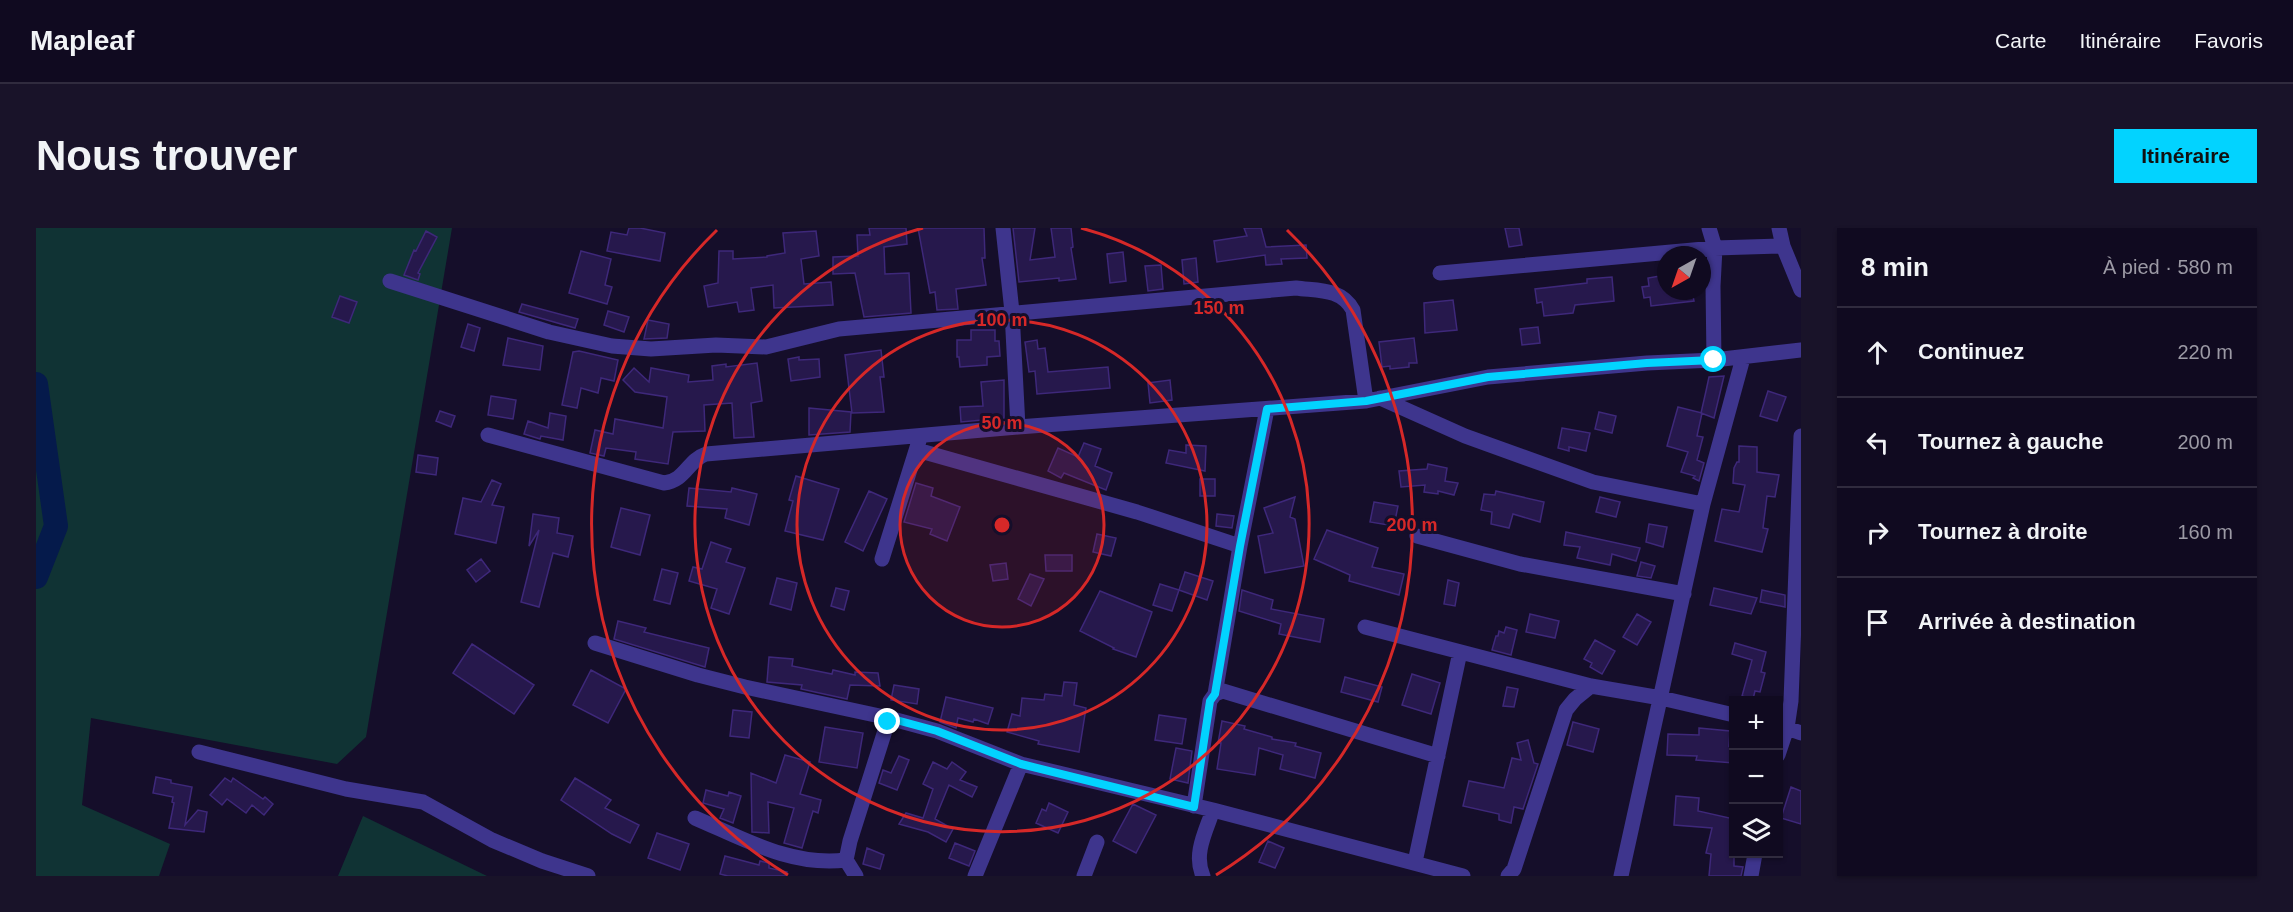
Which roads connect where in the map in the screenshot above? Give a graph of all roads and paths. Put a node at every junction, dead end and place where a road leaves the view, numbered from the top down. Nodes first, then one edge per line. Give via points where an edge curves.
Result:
1 (1003, 228) edge
2 (1709, 228) edge
3 (1779, 228) edge
4 (1783, 246) junction
5 (1715, 248) junction
6 (1440, 273) dead end
7 (390, 281) dead end
8 (1801, 290) edge
9 (1012, 312) junction
10 (1801, 350) edge
11 (1743, 358) junction
12 (1714, 360) junction
13 (1373, 400) junction
14 (1267, 409) junction
15 (1018, 427) junction
16 (488, 435) dead end
17 (1801, 436) edge
18 (919, 442) junction
19 (1703, 504) junction
20 (1799, 524) edge
21 (1417, 536) dead end
22 (1240, 546) junction
23 (882, 560) dead end
24 (1684, 594) junction
25 (1365, 627) dead end
26 (595, 643) dead end
27 (1460, 652) junction
28 (1591, 686) junction
29 (1215, 694) junction
30 (1661, 698) junction
31 (1729, 714) edge
32 (889, 718) junction
33 (1789, 729) edge
34 (1781, 750) edge
35 (199, 752) dead end
36 (1438, 756) junction
37 (1021, 764) junction
38 (1194, 807) junction
39 (1213, 810) junction
40 (695, 818) dead end
41 (1097, 842) dead end
42 (1754, 858) edge
43 (846, 860) junction
44 (1415, 862) junction
45 (588, 876) edge
46 (856, 876) edge
47 (975, 876) edge
48 (1084, 876) edge
49 (1203, 876) edge
50 (1463, 876) edge
51 (1508, 876) edge
52 (1621, 876) edge
53 (1751, 876) edge

1 - 9 street
2 - 5 street
3 - 4 street
4 - 5 street
4 - 8 street
5 - 6 street
5 - 12 street
7 - 9 street via 549,332 612,346 651,349 766,347 839,329
9 - 13 street via 1296,288 1336,292 1353,310
9 - 15 street
10 - 11 street
11 - 12 street
11 - 19 street
12 - 13 street via 1488,377
13 - 14 street
13 - 19 street via 1593,482
14 - 15 street
14 - 22 street
15 - 18 street
16 - 18 street via 664,483 679,479 694,460 706,454
17 - 20 street
18 - 22 street
18 - 23 street
19 - 24 street
20 - 33 street
21 - 24 street via 1521,564
22 - 29 street
24 - 30 street
25 - 27 street
26 - 32 street via 726,683
27 - 28 street
27 - 36 street
28 - 30 street
28 - 51 street via 1566,710 1514,869
29 - 36 street via 1223,691
29 - 38 street via 1210,701
30 - 31 street
30 - 52 street
32 - 37 street via 937,731
32 - 43 street via 856,816
33 - 34 street
35 - 45 street via 346,789 423,802 492,840
36 - 44 street
37 - 38 street
37 - 47 street
38 - 39 street
39 - 44 street
39 - 49 street via 1199,851
40 - 43 street via 783,856 827,863
41 - 48 street
42 - 53 street
43 - 46 street
44 - 50 street

